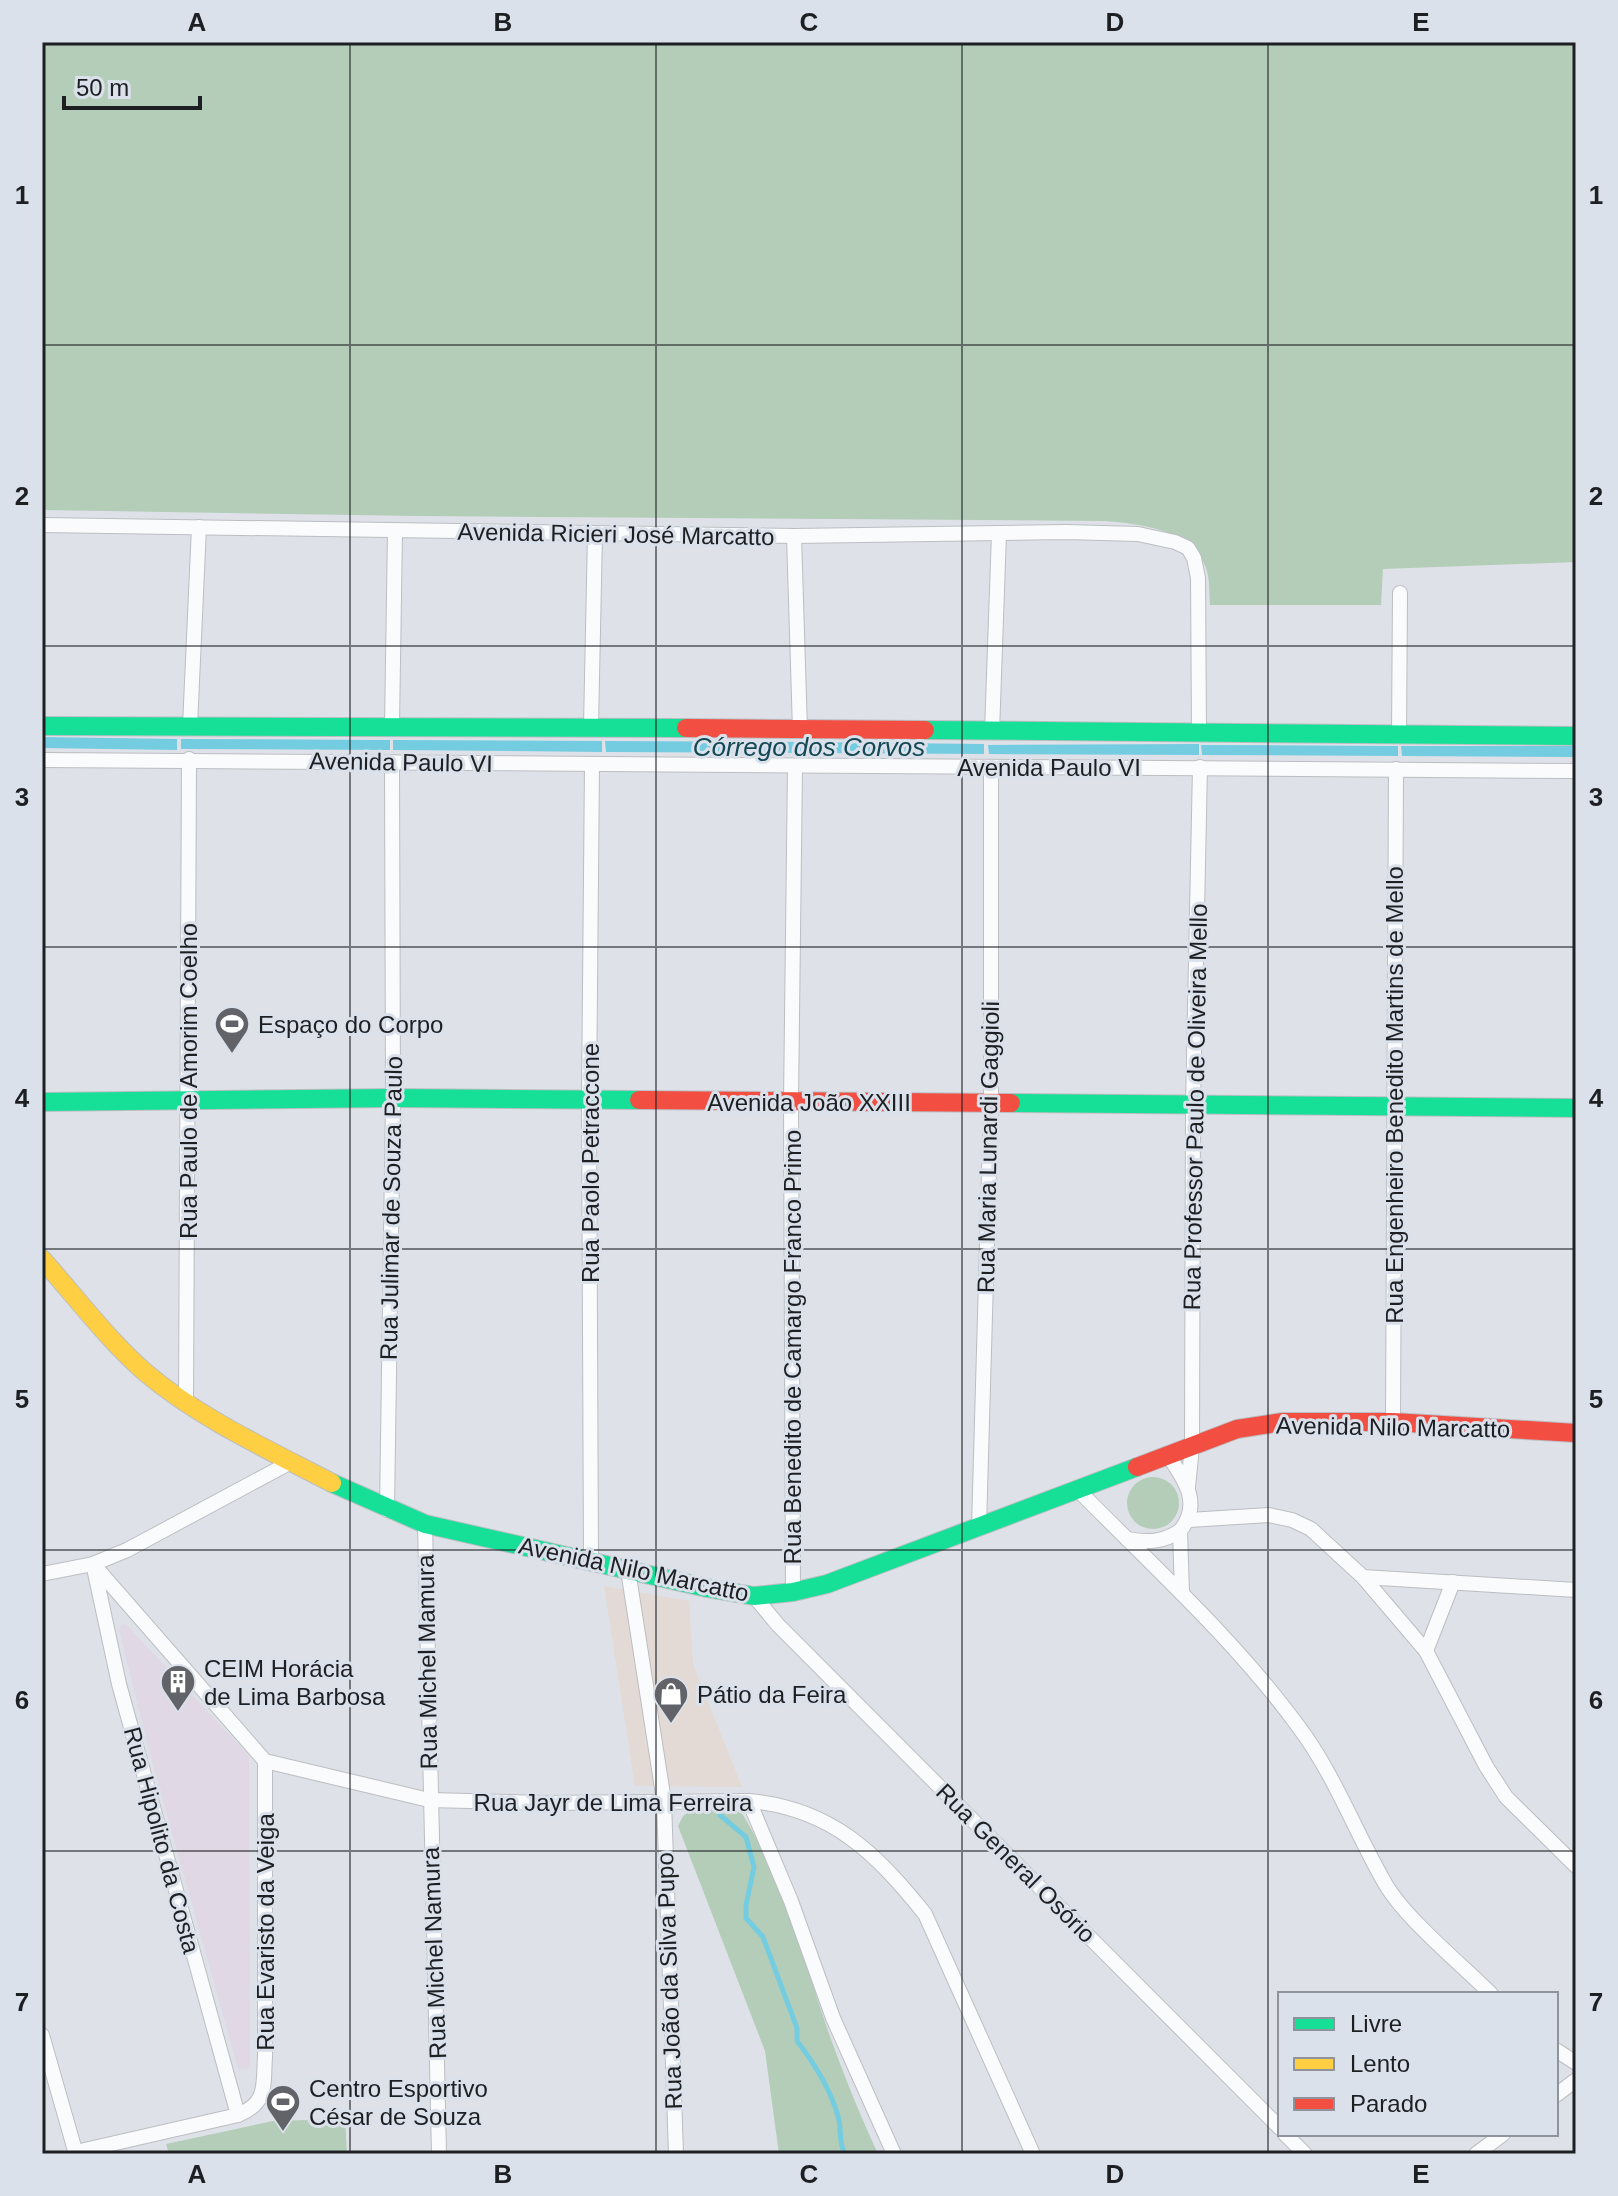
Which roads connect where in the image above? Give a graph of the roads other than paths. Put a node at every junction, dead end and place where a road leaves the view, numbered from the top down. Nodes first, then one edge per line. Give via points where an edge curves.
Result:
1 (42, 525) edge
2 (199, 527) junction
3 (395, 531) junction
4 (595, 533) junction
5 (999, 533) junction
6 (794, 536) junction
7 (1400, 593) dead end
8 (42, 726) edge
9 (190, 726) junction
10 (392, 726) junction
11 (591, 727) junction
12 (800, 730) junction
13 (992, 732) junction
14 (1199, 732) junction
15 (1399, 736) junction
16 (1576, 736) edge
17 (189, 759) junction
18 (42, 760) edge
19 (392, 762) junction
20 (592, 764) junction
21 (795, 766) junction
22 (1200, 767) junction
23 (991, 768) junction
24 (1396, 769) junction
25 (1576, 771) edge
26 (393, 1098) junction
27 (589, 1100) junction
28 (188, 1101) junction
29 (42, 1102) edge
30 (791, 1102) junction
31 (991, 1103) junction
32 (1193, 1105) junction
33 (1393, 1108) junction
34 (1576, 1108) edge
35 (42, 1259) edge
36 (186, 1403) junction
37 (1393, 1422) junction
38 (1576, 1433) edge
39 (1192, 1447) junction
40 (1169, 1457) junction
41 (291, 1462) junction
42 (1188, 1487) junction
43 (1079, 1491) junction
44 (387, 1510) junction
45 (425, 1524) junction
46 (1185, 1525) junction
47 (979, 1527) junction
48 (1127, 1539) junction
49 (591, 1561) junction
50 (93, 1564) junction
51 (628, 1570) junction
52 (42, 1574) edge
53 (1363, 1577) junction
54 (1453, 1582) junction
55 (1576, 1590) edge
56 (793, 1592) junction
57 (1182, 1593) junction
58 (754, 1596) junction
59 (1426, 1651) junction
60 (265, 1761) junction
61 (429, 1800) junction
62 (664, 1801) junction
63 (749, 1801) junction
64 (1576, 1866) edge
65 (1489, 1992) edge
66 (42, 2035) edge
67 (1558, 2051) edge
68 (1576, 2063) edge
69 (1576, 2080) edge
70 (1558, 2094) edge
71 (238, 2115) junction
72 (1278, 2126) edge
73 (1287, 2136) edge
74 (1500, 2136) edge
75 (76, 2153) edge
76 (439, 2154) edge
77 (676, 2154) edge
78 (894, 2154) edge
79 (1033, 2154) edge
80 (1305, 2154) edge
81 (1476, 2154) edge

1 - 2 street, Avenida Ricieri José Marcatto
2 - 3 street, Avenida Ricieri José Marcatto
2 - 9 street
3 - 4 street, Avenida Ricieri José Marcatto
3 - 10 street
4 - 6 street, Avenida Ricieri José Marcatto
4 - 11 street
5 - 6 street, Avenida Ricieri José Marcatto
5 - 13 street
5 - 14 street, Avenida Ricieri José Marcatto via 1138,534 1188,548 1198,578
6 - 12 street
7 - 15 street
8 - 9 street, Avenida Paulo VI
9 - 10 street, Avenida Paulo VI
10 - 11 street, Avenida Paulo VI
11 - 12 street, Avenida Paulo VI
12 - 13 street, Avenida Paulo VI
13 - 14 street, Avenida Paulo VI
14 - 15 street, Avenida Paulo VI
15 - 16 street, Avenida Paulo VI
17 - 18 street, Avenida Paulo VI
17 - 19 street, Avenida Paulo VI
17 - 28 street, Rua Paulo de Amorim Coelho
19 - 20 street, Avenida Paulo VI
19 - 26 street, Rua Julimar de Souza Paulo
20 - 21 street, Avenida Paulo VI
20 - 27 street, Rua Paolo Petraccone
21 - 23 street, Avenida Paulo VI
21 - 30 street, Rua Benedito de Camargo Franco Primo
22 - 23 street, Avenida Paulo VI
22 - 24 street, Avenida Paulo VI
22 - 32 street, Rua Professor Paulo de Oliveira Mello
23 - 31 street, Rua Maria Lunardi Gaggioli
24 - 25 street, Avenida Paulo VI
24 - 33 street, Rua Engenheiro Benedito Martins de Mello
26 - 27 street, Avenida João XXIII
26 - 28 street, Avenida João XXIII
26 - 44 street, Rua Julimar de Souza Paulo
27 - 30 street, Avenida João XXIII
27 - 49 street, Rua Paolo Petraccone
28 - 29 street, Avenida João XXIII
28 - 36 street, Rua Paulo de Amorim Coelho
30 - 31 street, Avenida João XXIII
30 - 56 street, Rua Benedito de Camargo Franco Primo
31 - 32 street, Avenida João XXIII
31 - 47 street, Rua Maria Lunardi Gaggioli
32 - 33 street, Avenida João XXIII
32 - 39 street, Rua Professor Paulo de Oliveira Mello
33 - 34 street, Avenida João XXIII
33 - 37 street, Rua Engenheiro Benedito Martins de Mello
35 - 36 street, Avenida Nilo Marcatto via 139,1367
36 - 41 street, Avenida Nilo Marcatto
37 - 38 street, Avenida Nilo Marcatto
37 - 39 street, Avenida Nilo Marcatto via 1260,1424
39 - 40 street, Avenida Nilo Marcatto
39 - 42 street, Rua Professor Paulo de Oliveira Mello
40 - 42 street
40 - 43 street, Avenida Nilo Marcatto
41 - 44 street, Avenida Nilo Marcatto
41 - 50 street
42 - 46 street, Rua Professor Paulo de Oliveira Mello
43 - 47 street, Avenida Nilo Marcatto
43 - 48 street
44 - 45 street, Avenida Nilo Marcatto
45 - 49 street, Avenida Nilo Marcatto
45 - 61 street, Rua Michel Mamura
46 - 48 street via 1157,1541
46 - 53 street via 1269,1515 1292,1520 1311,1529
46 - 57 street, Rua Professor Paulo de Oliveira Mello
47 - 56 street, Avenida Nilo Marcatto
48 - 57 street
49 - 51 street, Avenida Nilo Marcatto
50 - 52 street
50 - 60 street
50 - 71 street, Rua Hipolito da Costa via 119,1684
51 - 58 street, Avenida Nilo Marcatto
51 - 62 street, Rua João da Silva Pupo
53 - 54 street
53 - 59 street
54 - 55 street
54 - 59 street
56 - 58 street, Avenida Nilo Marcatto
57 - 65 street via 1271,1690 1321,1757 1387,1887
58 - 72 street, Rua General Osório
59 - 64 street via 1506,1797
60 - 61 street, Rua Jayr de Lima Ferreira
60 - 71 street, Rua Evaristo da Veiga via 263,2080 259,2101
61 - 62 street, Rua Jayr de Lima Ferreira
61 - 76 street, Rua Michel Namura
62 - 63 street, Rua Jayr de Lima Ferreira
62 - 77 street, Rua João da Silva Pupo
63 - 78 street via 833,2018
63 - 79 street, Rua Jayr de Lima Ferreira via 779,1803 834,1827 867,1850 925,1914
66 - 75 street
67 - 68 street
69 - 70 street
71 - 75 street
73 - 80 street
74 - 81 street

